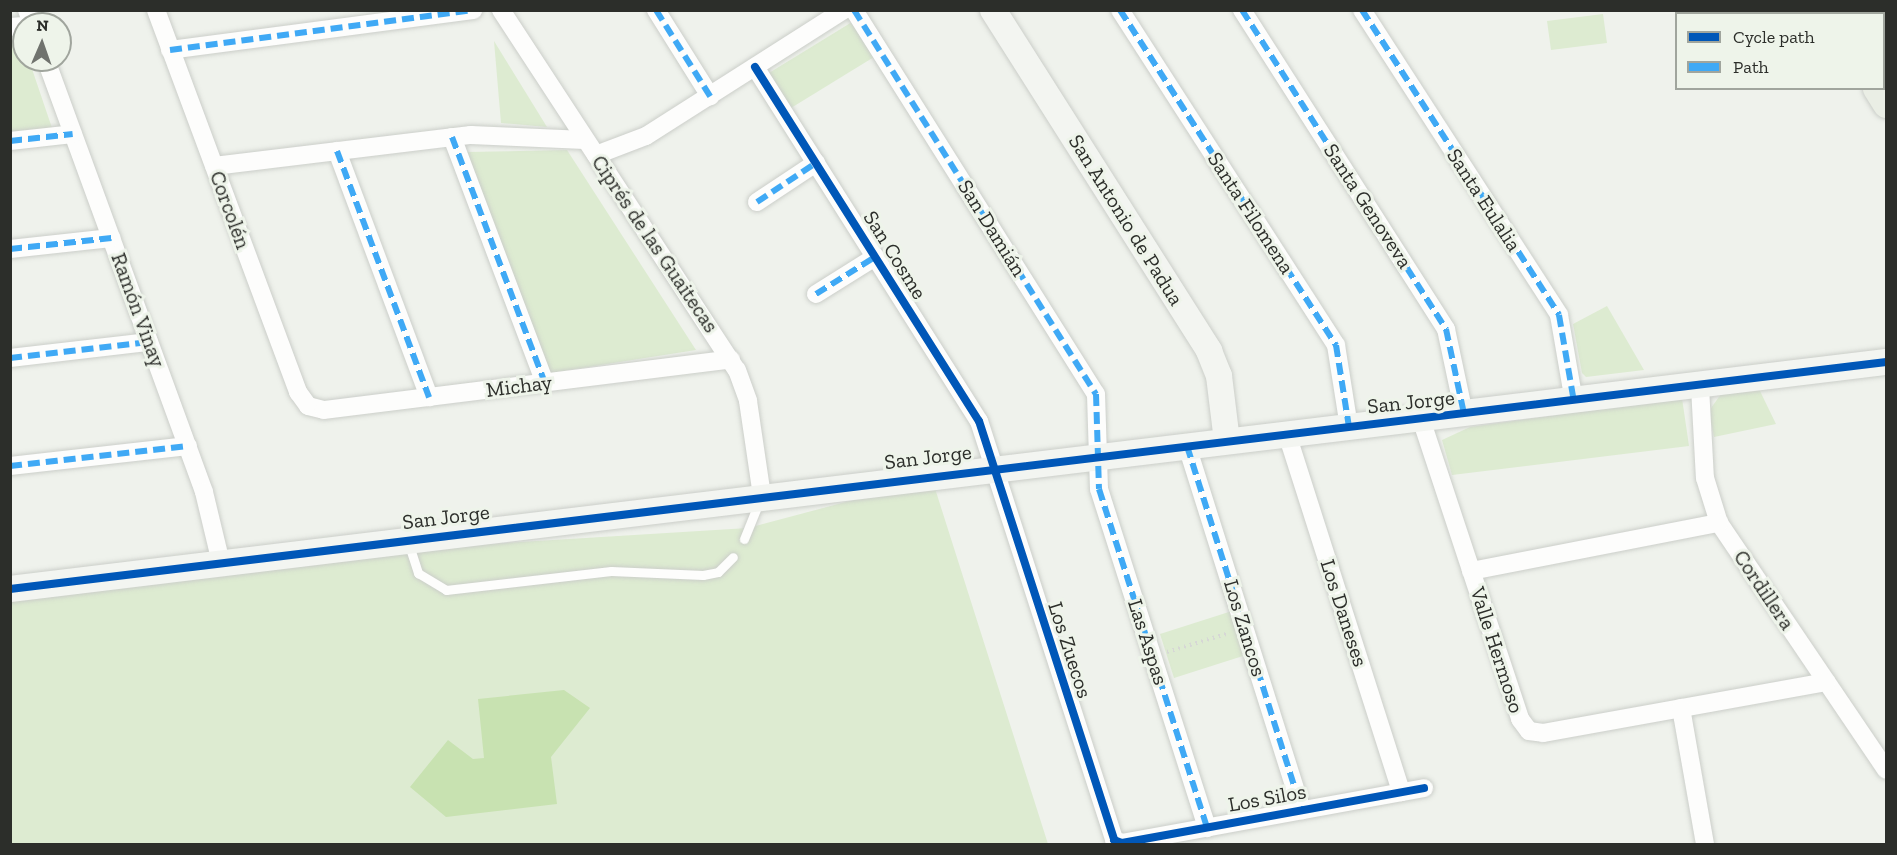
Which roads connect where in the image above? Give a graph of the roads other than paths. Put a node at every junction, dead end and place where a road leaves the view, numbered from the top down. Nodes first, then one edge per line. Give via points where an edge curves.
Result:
1 (156, 10) edge
2 (473, 10) edge
3 (501, 10) edge
4 (656, 10) edge
5 (844, 10) edge
6 (854, 10) edge
7 (993, 10) edge
8 (1120, 10) edge
9 (1242, 10) edge
10 (1362, 10) edge
11 (170, 50) junction
12 (755, 67) junction
13 (50, 72) edge
14 (1877, 90) edge
15 (710, 96) junction
16 (1887, 104) edge
17 (73, 134) junction
18 (452, 137) junction
19 (585, 140) junction
20 (10, 141) edge
21 (337, 151) junction
22 (596, 155) junction
23 (816, 164) junction
24 (214, 166) junction
25 (757, 202) dead end
26 (111, 238) junction
27 (10, 249) edge
28 (875, 256) junction
29 (816, 294) dead end
30 (149, 342) junction
31 (10, 358) edge
32 (731, 358) junction
33 (1887, 362) edge
34 (545, 383) junction
35 (1700, 387) junction
36 (429, 397) junction
37 (1574, 402) junction
38 (308, 406) joint
39 (1464, 414) junction
40 (1421, 419) junction
41 (1349, 427) junction
42 (1287, 434) junction
43 (1227, 441) junction
44 (188, 446) junction
45 (1187, 446) junction
46 (1100, 455) junction
47 (10, 466) edge
48 (992, 468) junction
49 (762, 496) junction
50 (1719, 523) junction
51 (744, 539) dead end
52 (407, 540) junction
53 (733, 557) dead end
54 (221, 563) junction
55 (1471, 571) junction
56 (10, 589) edge
57 (1826, 682) junction
58 (1681, 708) junction
59 (1887, 770) edge
60 (1424, 788) dead end
61 (1401, 792) junction
62 (1302, 810) junction
63 (1207, 828) junction
64 (1116, 842) joint
65 (1706, 844) edge

1 - 11 street, Corcolén
2 - 11 street
3 - 19 street, Ciprés de las Guaitecas
4 - 15 street
5 - 12 street
6 - 46 street, San Damián via 1093,386 1100,410
7 - 43 street, San Antonio de Padua via 1209,351 1219,376
8 - 41 street, Santa Filomena via 1336,345
9 - 39 street, Santa Genoveva via 1446,328
10 - 37 street, Santa Eulalia via 1559,315
11 - 24 street, Corcolén
12 - 15 street
12 - 23 street, San Cosme
13 - 17 street, Ramón Vinay
14 - 16 main road
15 - 22 street via 646,136
17 - 20 street
17 - 26 street, Ramón Vinay
18 - 19 street via 509,134
18 - 21 street
18 - 34 street
19 - 22 street, Ciprés de las Guaitecas
21 - 24 street
21 - 36 street
22 - 32 street, Ciprés de las Guaitecas
23 - 25 street
23 - 28 street, San Cosme
24 - 38 street, Corcolén via 298,392
26 - 27 street
26 - 30 street, Ramón Vinay
28 - 29 street, San Cosme
28 - 48 street, San Cosme via 973,410
30 - 31 street
30 - 44 street, Ramón Vinay
32 - 34 street, Michay
32 - 49 street, Ciprés de las Guaitecas via 748,401
33 - 35 street, San Jorge
34 - 36 street, Michay
35 - 37 street, San Jorge
35 - 50 street, Cordillera via 1705,478
36 - 38 street, Michay via 324,410
37 - 39 street, San Jorge
39 - 40 street, San Jorge
40 - 41 street, San Jorge
40 - 55 street, Valle Hermoso
41 - 42 street, San Jorge
42 - 43 street, San Jorge
42 - 61 street, Los Daneses
43 - 45 street, San Jorge
44 - 47 street
44 - 54 street, Ramón Vinay via 212,514
45 - 46 street, San Jorge
45 - 62 street, Los Zancos
46 - 48 street, San Jorge
46 - 63 street, Las Aspas via 1099,489
48 - 49 street, San Jorge
48 - 64 street, Los Zuecos
49 - 51 lane
49 - 52 street, San Jorge
50 - 55 street
50 - 57 street, Cordillera
52 - 53 lane via 418,573 446,590 610,571 704,575 718,572
52 - 54 street, San Jorge
54 - 56 street, San Jorge
55 - 58 street, Valle Hermoso via 1520,719 1529,731 1543,733
57 - 58 street, Valle Hermoso
57 - 59 street, Cordillera
58 - 65 street
60 - 61 street, Los Silos
61 - 62 street, Los Silos
62 - 63 street, Los Silos
63 - 64 street, Los Silos

